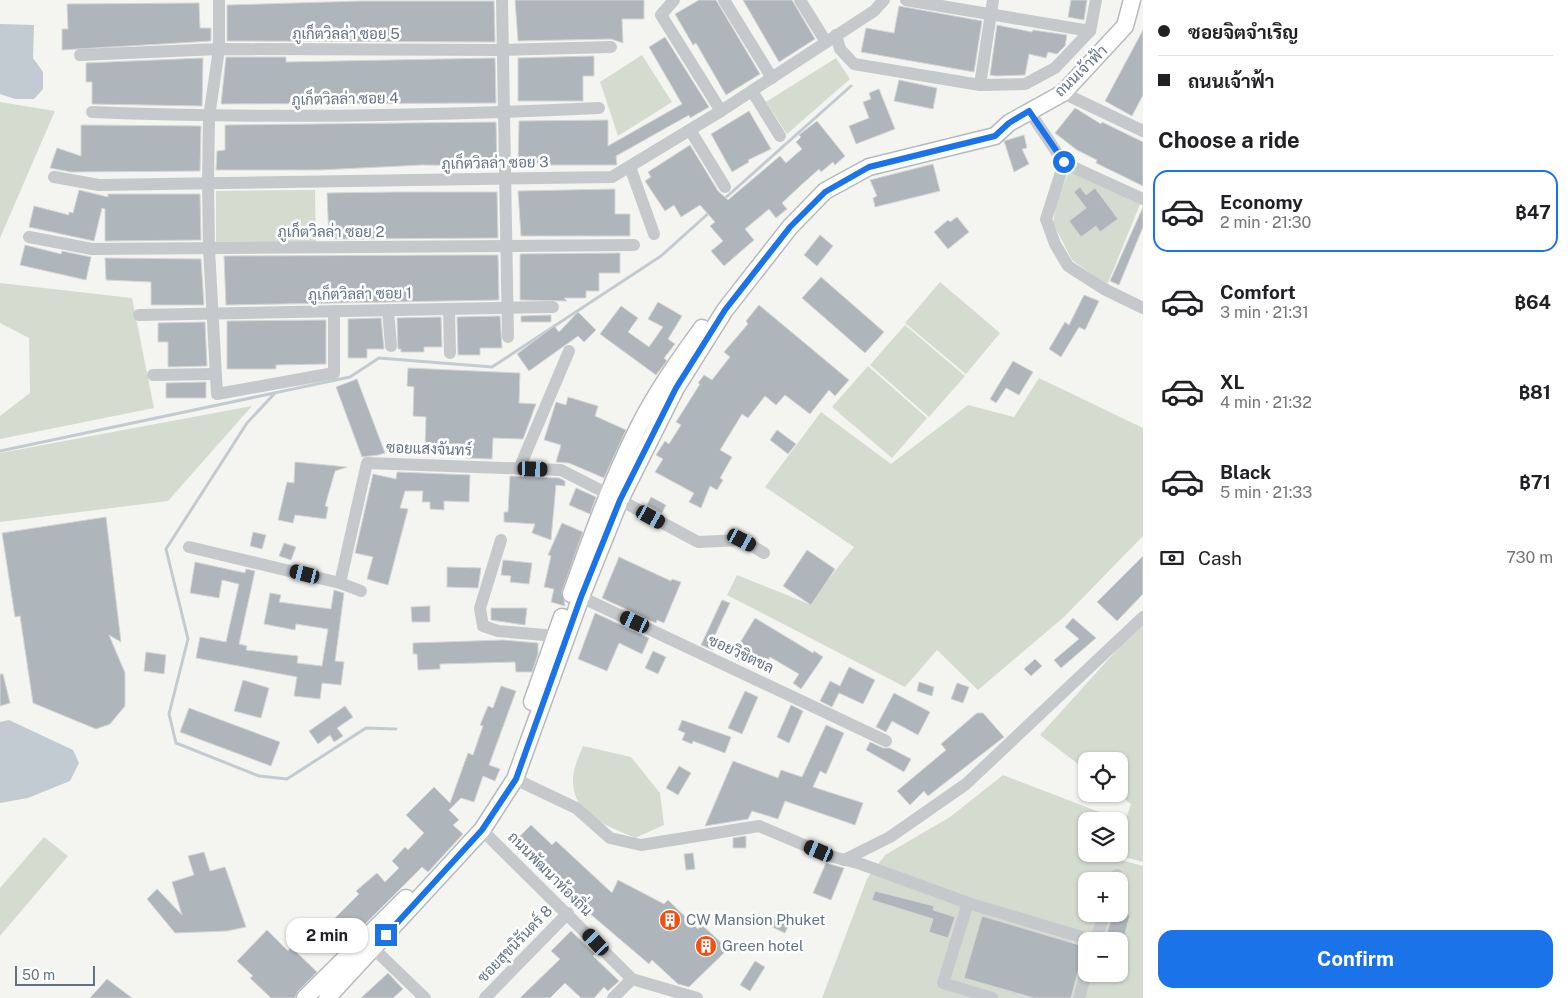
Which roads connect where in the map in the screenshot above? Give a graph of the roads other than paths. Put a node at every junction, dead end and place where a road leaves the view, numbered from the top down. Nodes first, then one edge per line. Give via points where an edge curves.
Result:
1 (219, 0) edge
2 (502, 0) edge
3 (674, 0) edge
4 (724, 0) edge
5 (800, 0) edge
6 (884, 0) edge
7 (906, 0) edge
8 (993, 0) edge
9 (1096, 0) edge
10 (1132, 0) edge
11 (991, 14) junction
12 (1090, 30) junction
13 (831, 39) junction
14 (611, 48) dead end
15 (219, 49) junction
16 (502, 50) junction
17 (80, 55) dead end
18 (772, 78) junction
19 (980, 85) junction
20 (752, 91) junction
21 (1063, 93) junction
22 (599, 108) dead end
23 (1029, 111) junction
24 (92, 112) dead end
25 (721, 112) junction
26 (504, 113) junction
27 (209, 117) junction
28 (690, 130) junction
29 (1143, 131) edge
30 (780, 136) dead end
31 (1064, 162) junction
32 (630, 167) junction
33 (54, 177) dead end
34 (505, 180) junction
35 (208, 182) junction
36 (725, 186) dead end
37 (1143, 199) edge
38 (654, 234) dead end
39 (29, 237) dead end
40 (634, 245) dead end
41 (508, 247) junction
42 (209, 249) junction
43 (553, 307) dead end
44 (1143, 308) edge
45 (508, 309) junction
46 (388, 310) junction
47 (448, 310) junction
48 (334, 311) junction
49 (212, 312) junction
50 (139, 315) dead end
51 (508, 337) dead end
52 (391, 346) dead end
53 (569, 351) dead end
54 (450, 353) dead end
55 (216, 374) junction
56 (153, 376) dead end
57 (519, 469) junction
58 (614, 497) junction
59 (500, 540) dead end
60 (189, 547) dead end
61 (764, 553) dead end
62 (340, 583) junction
63 (361, 591) dead end
64 (581, 597) junction
65 (1143, 617) edge
66 (556, 636) junction
67 (886, 740) dead end
68 (516, 779) junction
69 (482, 830) junction
70 (844, 860) junction
71 (968, 903) junction
72 (568, 913) junction
73 (1078, 936) edge
74 (374, 949) junction
75 (632, 979) junction
76 (1084, 982) edge
77 (690, 997) edge
78 (305, 998) edge
79 (326, 998) edge
80 (425, 998) edge
81 (485, 998) edge
82 (613, 998) edge
83 (992, 998) edge
84 (1079, 998) edge

1 - 15 street
2 - 16 street
3 - 25 street via 661,15
4 - 18 street
5 - 13 street
6 - 13 street, ภูเก็ตวิลล่า ซอย 3 via 874,11
7 - 11 street
8 - 11 street
9 - 12 street
10 - 21 main road, ถนนเจ้าฟ้า via 1125,26
11 - 12 street
11 - 19 street
12 - 19 street via 1055,68 1025,84
13 - 18 street, ภูเก็ตวิลล่า ซอย 3
13 - 19 street via 854,64
14 - 16 street, ภูเก็ตวิลล่า ซอย 5
15 - 16 street, ภูเก็ตวิลล่า ซอย 5
15 - 17 street, ภูเก็ตวิลล่า ซอย 5
15 - 27 street
16 - 26 street
18 - 20 street, ภูเก็ตวิลล่า ซอย 3
20 - 25 street, ภูเก็ตวิลล่า ซอย 3
20 - 30 street
21 - 23 main road, ถนนเจ้าฟ้า
21 - 29 street
22 - 26 street, ภูเก็ตวิลล่า ซอย 4
23 - 31 street
23 - 58 main road, ถนนเจ้าฟ้า via 994,130 869,167 825,192 790,227 725,310
24 - 27 street, ภูเก็ตวิลล่า ซอย 4
25 - 28 street, ภูเก็ตวิลล่า ซอย 3
26 - 27 street, ภูเก็ตวิลล่า ซอย 4
26 - 34 street
27 - 35 street
28 - 32 street, ภูเก็ตวิลล่า ซอย 3
28 - 36 street
31 - 37 street
31 - 44 street via 1046,219 1055,244 1068,266
32 - 34 street, ภูเก็ตวิลล่า ซอย 3 via 612,177
32 - 38 street
33 - 35 street, ภูเก็ตวิลล่า ซอย 3 via 99,185
34 - 35 street, ภูเก็ตวิลล่า ซอย 3
34 - 41 street
35 - 42 street
39 - 42 street, ภูเก็ตวิลล่า ซอย 2 via 92,249
40 - 41 street, ภูเก็ตวิลล่า ซอย 2
41 - 42 street, ภูเก็ตวิลล่า ซอย 2
41 - 45 street
42 - 49 street
43 - 45 street, ภูเก็ตวิลล่า ซอย 1
45 - 47 street, ภูเก็ตวิลล่า ซอย 1
45 - 51 street
46 - 47 street, ภูเก็ตวิลล่า ซอย 1
46 - 48 street, ภูเก็ตวิลล่า ซอย 1
46 - 52 street
47 - 54 street
48 - 49 street, ภูเก็ตวิลล่า ซอย 1
48 - 55 street via 334,373 217,394
49 - 50 street, ภูเก็ตวิลล่า ซอย 1
49 - 55 street
53 - 57 street
55 - 56 street
57 - 58 street, ซอยแสงจันทร์ via 561,470
57 - 62 street, ซอยแสงจันทร์ via 367,463
58 - 61 street, ซอยแสงจันทร์ via 698,542 742,540
58 - 64 main road, ถนนเจ้าฟ้า
58 - 66 main road, ถนนเจ้าฟ้า
59 - 66 street via 480,608 483,626 498,631
60 - 62 street
62 - 63 street
64 - 67 street, ซอยวิชิตชล
64 - 68 main road, ถนนเจ้าฟ้า
65 - 70 street via 966,784 890,837
66 - 78 main road, ถนนเจ้าฟ้า via 506,775 475,826
68 - 69 main road, ถนนเจ้าฟ้า
68 - 70 street via 576,808 610,838 641,845 759,826
69 - 72 street, ถนนพัฒนาท้องถิ่น
69 - 74 main road, ถนนเจ้าฟ้า
70 - 71 street
71 - 73 street
71 - 83 street via 944,983
72 - 75 street, ถนนพัฒนาท้องถิ่น
72 - 81 street, ซอยสุขนิรันดร์ 8
74 - 79 main road, ถนนเจ้าฟ้า
74 - 80 street
75 - 77 street, ถนนพัฒนาท้องถิ่น
75 - 82 street
76 - 84 street

